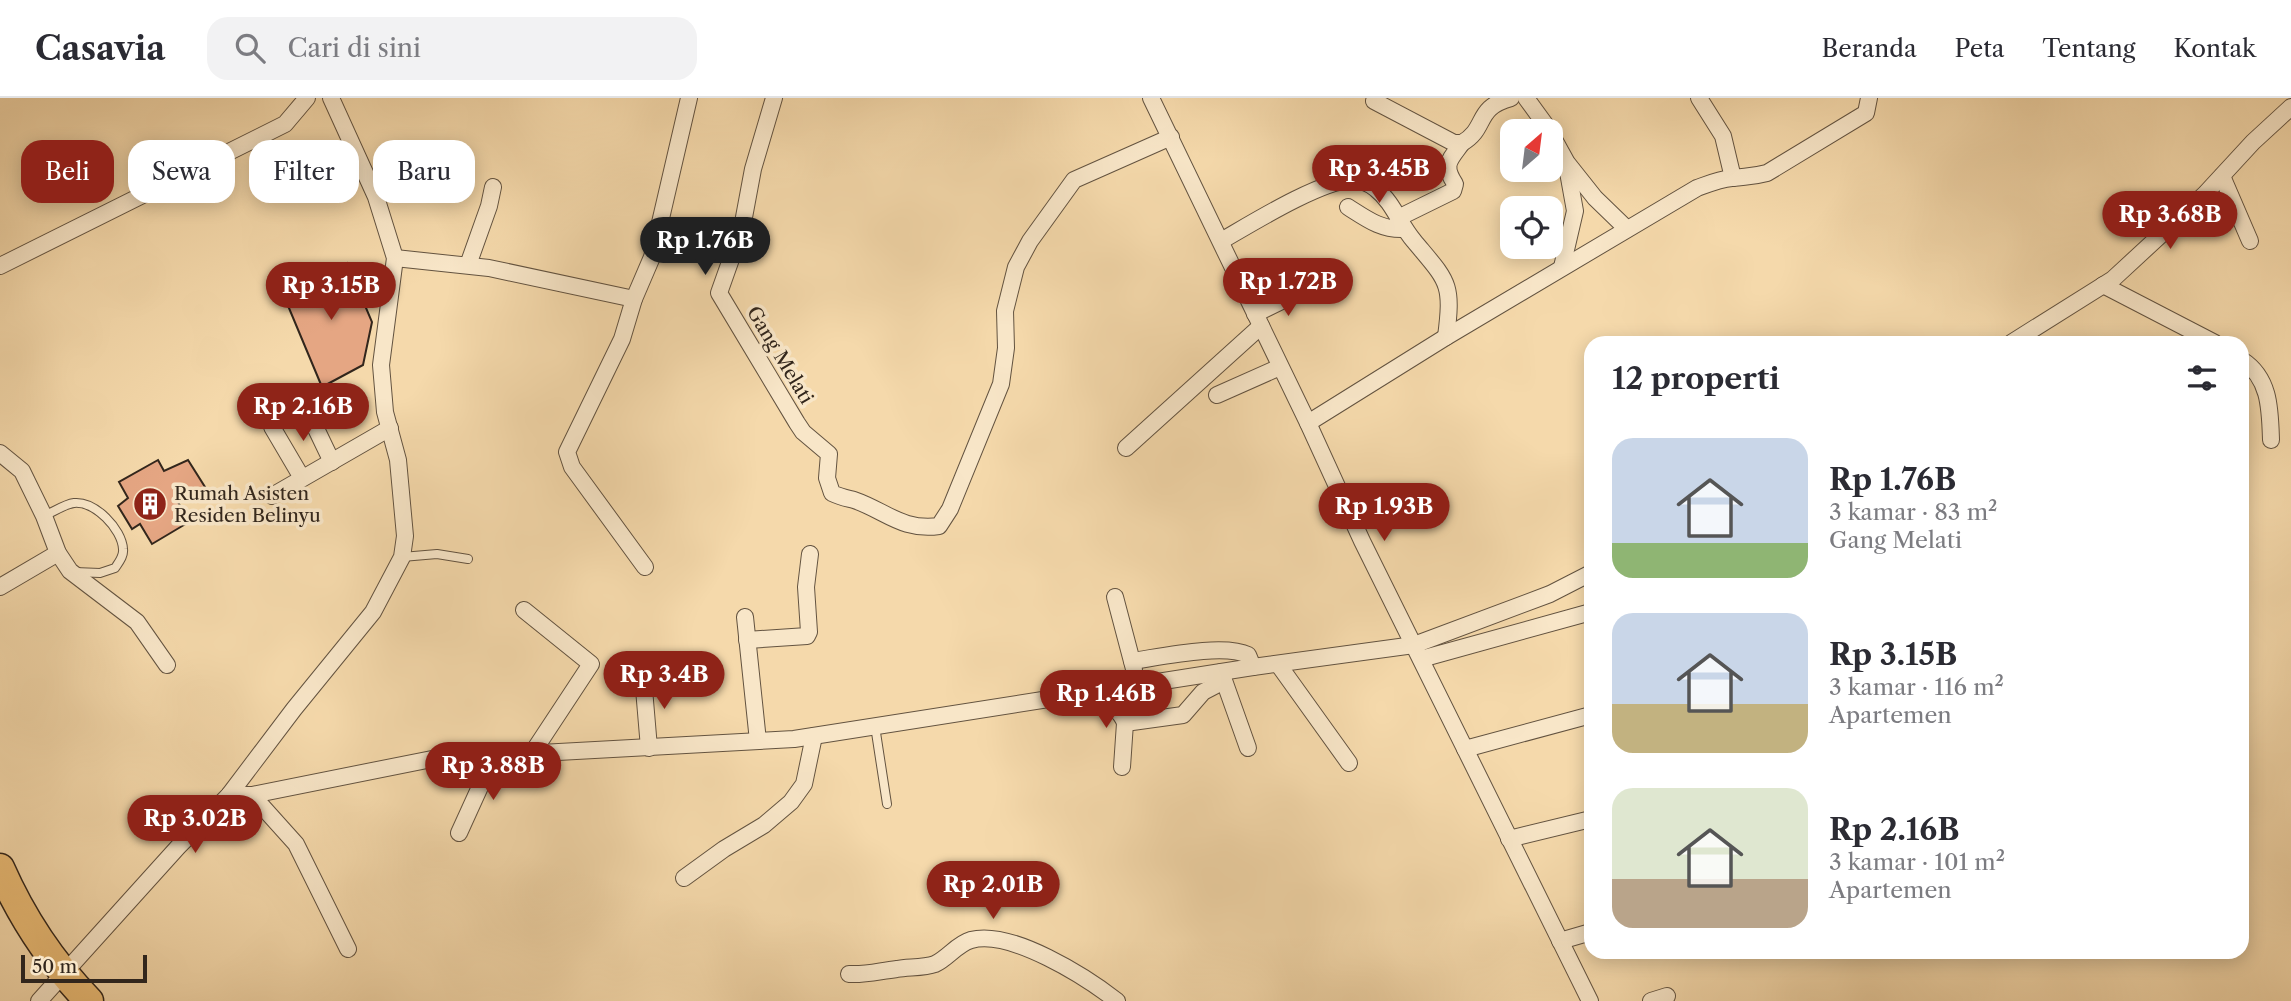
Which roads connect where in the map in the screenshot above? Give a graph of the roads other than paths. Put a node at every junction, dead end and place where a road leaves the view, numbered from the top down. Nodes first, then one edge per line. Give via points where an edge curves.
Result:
1 (307, 98) edge
2 (331, 98) edge
3 (689, 98) edge
4 (774, 98) edge
5 (1152, 98) edge
6 (1512, 98) edge
7 (1699, 98) edge
8 (1869, 98) edge
9 (1374, 101) dead end
10 (1529, 102) edge
11 (2291, 107) edge
12 (1541, 119) edge
13 (1171, 137) junction
14 (1462, 144) junction
15 (1563, 156) edge
16 (1566, 161) junction
17 (2222, 176) junction
18 (1732, 177) junction
19 (493, 187) dead end
20 (1348, 207) dead end
21 (1401, 224) junction
22 (1627, 229) junction
23 (1220, 241) junction
24 (2250, 241) dead end
25 (395, 258) junction
26 (468, 265) junction
27 (0, 266) edge
28 (1562, 267) junction
29 (2103, 285) junction
30 (1304, 290) dead end
31 (635, 299) junction
32 (1258, 320) junction
33 (2022, 336) edge
34 (2201, 336) edge
35 (1446, 337) junction
36 (2249, 366) edge
37 (1280, 367) junction
38 (1217, 395) dead end
39 (309, 414) dead end
40 (1308, 423) junction
41 (272, 427) dead end
42 (390, 428) junction
43 (2272, 440) dead end
44 (1126, 448) dead end
45 (0, 453) edge
46 (331, 462) junction
47 (302, 478) junction
48 (272, 496) dead end
49 (44, 516) junction
50 (58, 553) junction
51 (810, 554) dead end
52 (402, 557) junction
53 (468, 559) dead end
54 (645, 567) dead end
55 (71, 571) junction
56 (1584, 577) edge
57 (0, 587) edge
58 (1115, 597) dead end
59 (524, 610) dead end
60 (1584, 614) edge
61 (745, 617) dead end
62 (747, 640) junction
63 (1418, 652) junction
64 (1132, 662) junction
65 (1278, 664) junction
66 (167, 665) dead end
67 (1253, 667) junction
68 (643, 677) dead end
69 (1222, 677) junction
70 (1138, 685) junction
71 (1093, 692) junction
72 (1584, 717) edge
73 (1125, 723) junction
74 (875, 726) junction
75 (814, 736) junction
76 (758, 741) junction
77 (649, 748) junction
78 (1248, 748) dead end
79 (1465, 748) junction
80 (487, 755) junction
81 (531, 755) junction
82 (1349, 763) dead end
83 (1122, 767) dead end
84 (229, 795) junction
85 (252, 795) junction
86 (887, 804) dead end
87 (1584, 821) edge
88 (459, 833) dead end
89 (1510, 839) junction
90 (0, 868) edge
91 (684, 878) dead end
92 (1584, 934) edge
93 (1560, 941) junction
94 (348, 949) dead end
95 (63, 974) junction
96 (849, 974) dead end
97 (39, 1001) edge
98 (89, 1001) edge
99 (1117, 1001) edge
100 (1590, 1001) edge

1 - 27 street via 285,124
2 - 25 street via 376,197
3 - 31 street via 652,257
4 - 13 street, Gang Melati via 753,169 742,229 719,293 807,435 830,454 827,478 832,494 902,524 924,528 939,526 950,509 1001,384 1005,311 1016,267 1030,241 1074,180
5 - 13 street
6 - 10 street
6 - 14 street via 1485,112 1475,133
7 - 18 street via 1723,136
8 - 18 street via 1866,113 1768,173
9 - 14 street
10 - 12 street
11 - 17 street
13 - 23 street
14 - 21 street via 1447,166 1455,184 1453,191
15 - 16 street
16 - 22 street
16 - 28 street via 1575,211
17 - 24 street
17 - 29 street
18 - 22 street via 1697,188
19 - 26 street
20 - 21 street via 1389,230
21 - 23 street via 1377,190 1364,181 1349,180 1313,192
21 - 35 street via 1448,288
22 - 28 street
23 - 32 street
25 - 26 street
25 - 42 street via 381,365
26 - 31 street
28 - 35 street
29 - 33 street
29 - 34 street
30 - 32 street
31 - 54 street via 622,339 567,452 572,467
32 - 37 street
32 - 44 street
35 - 40 street
36 - 43 street via 2258,373 2269,401
37 - 38 street
37 - 40 street
39 - 46 street
40 - 63 street
41 - 47 street
42 - 46 street
42 - 52 street via 403,512
45 - 49 street via 22,471
46 - 47 street
47 - 48 street
49 - 50 street
49 - 55 lane via 73,503 83,504 108,519 120,535 124,551 115,568 100,573
50 - 55 street
50 - 57 street
51 - 62 street via 806,587 810,632 807,636
52 - 53 lane via 437,554
52 - 84 street via 373,612
55 - 66 street via 137,622
56 - 63 street
58 - 64 street
59 - 81 street via 591,664
60 - 63 street
61 - 62 street
62 - 76 street
63 - 65 street
63 - 79 street
64 - 67 street via 1234,650 1248,655
64 - 70 street
65 - 67 street
65 - 82 street
67 - 69 street
68 - 77 street
69 - 70 street
69 - 73 street via 1183,715
69 - 78 street
70 - 71 street
71 - 73 street via 1120,712
71 - 74 street
72 - 79 street
73 - 83 street
74 - 75 street
74 - 86 lane
75 - 76 street
75 - 91 street via 804,784 791,802
76 - 77 street
77 - 81 street
79 - 89 street
80 - 81 street
80 - 85 street via 394,765
80 - 88 street
84 - 85 street
84 - 95 street
85 - 94 street via 296,844
87 - 89 street
89 - 93 street
90 - 95 highway via 37,938
92 - 93 street
93 - 100 street
95 - 97 street
95 - 98 highway
96 - 99 street via 934,964 967,941 982,938 1031,949 1096,984

